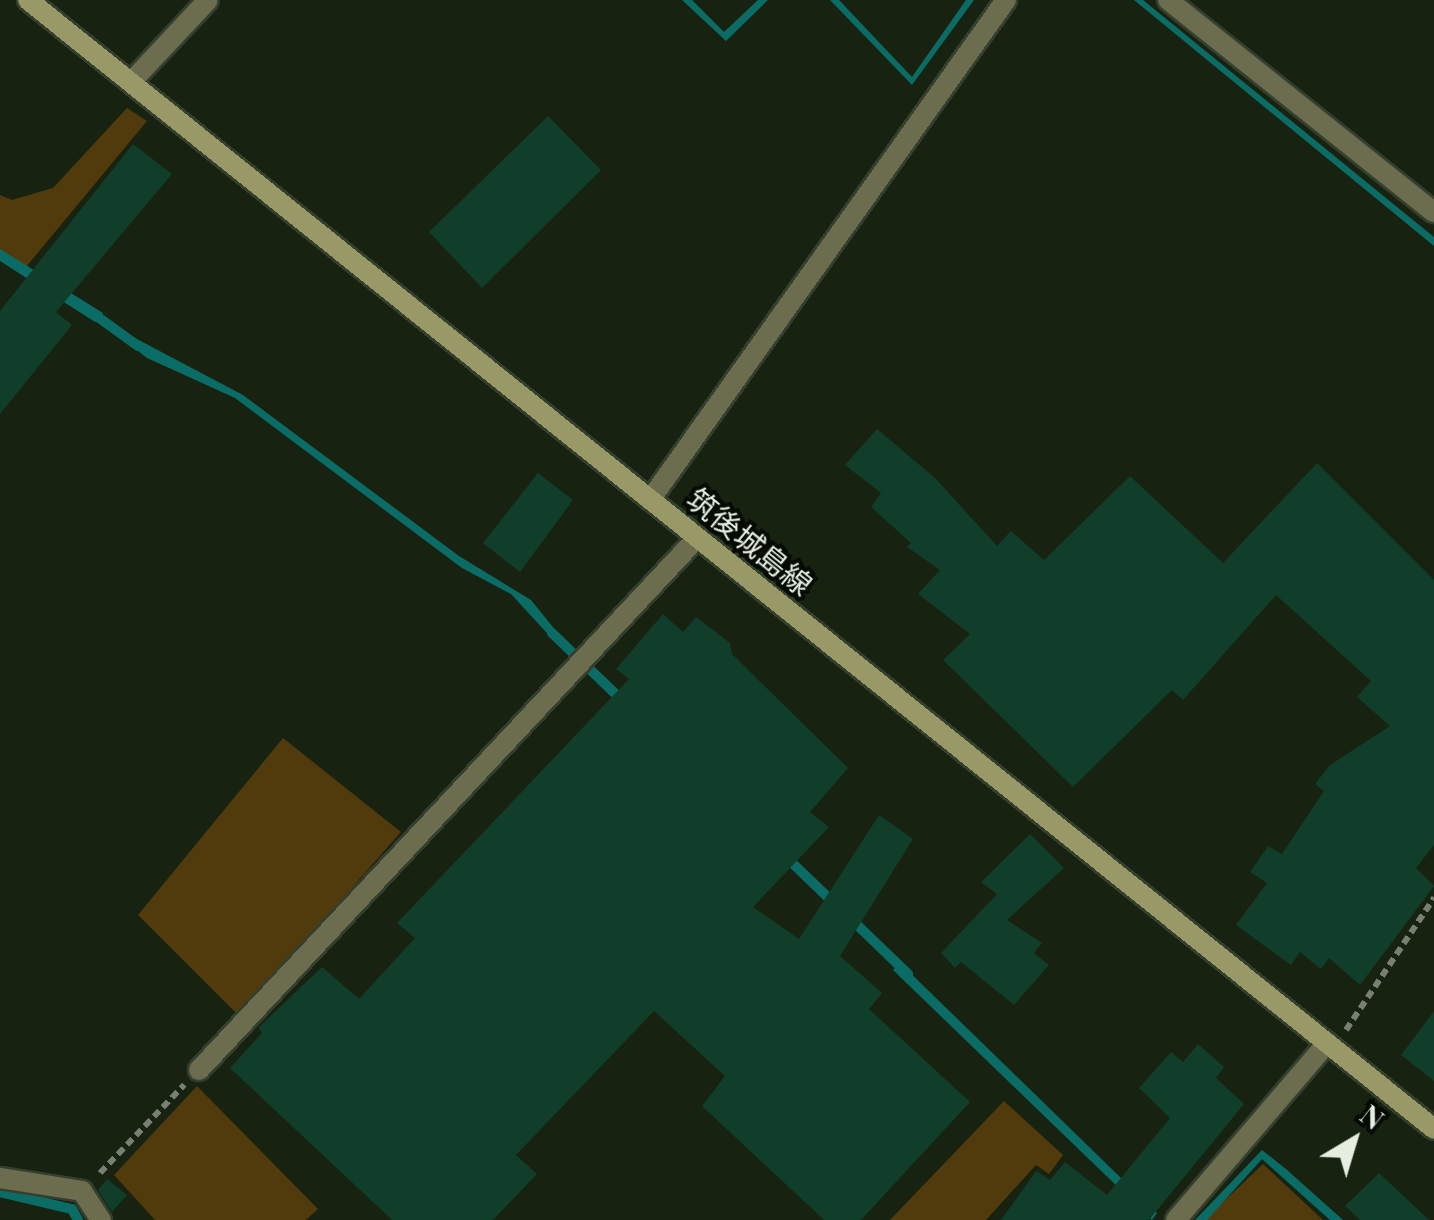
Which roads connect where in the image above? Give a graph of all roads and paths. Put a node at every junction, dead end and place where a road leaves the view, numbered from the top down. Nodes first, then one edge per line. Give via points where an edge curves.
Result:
1 (28, 0) edge
2 (208, 0) edge
3 (1006, 0) edge
4 (1168, 0) edge
5 (131, 82) junction
6 (1434, 212) edge
7 (650, 500) junction
8 (698, 538) junction
9 (1434, 898) edge
10 (1330, 1045) junction
11 (199, 1070) joint
12 (1434, 1129) edge
13 (0, 1178) edge
14 (82, 1192) junction
15 (101, 1220) edge
16 (1176, 1220) edge

1 - 5 main road, 筑後城島線
2 - 5 street
3 - 7 street
4 - 6 street
5 - 7 main road, 筑後城島線
7 - 8 main road, 筑後城島線
8 - 10 main road, 筑後城島線
8 - 11 street
9 - 10 path
10 - 12 main road, 筑後城島線
10 - 16 street
11 - 14 path
13 - 14 street
14 - 15 street

